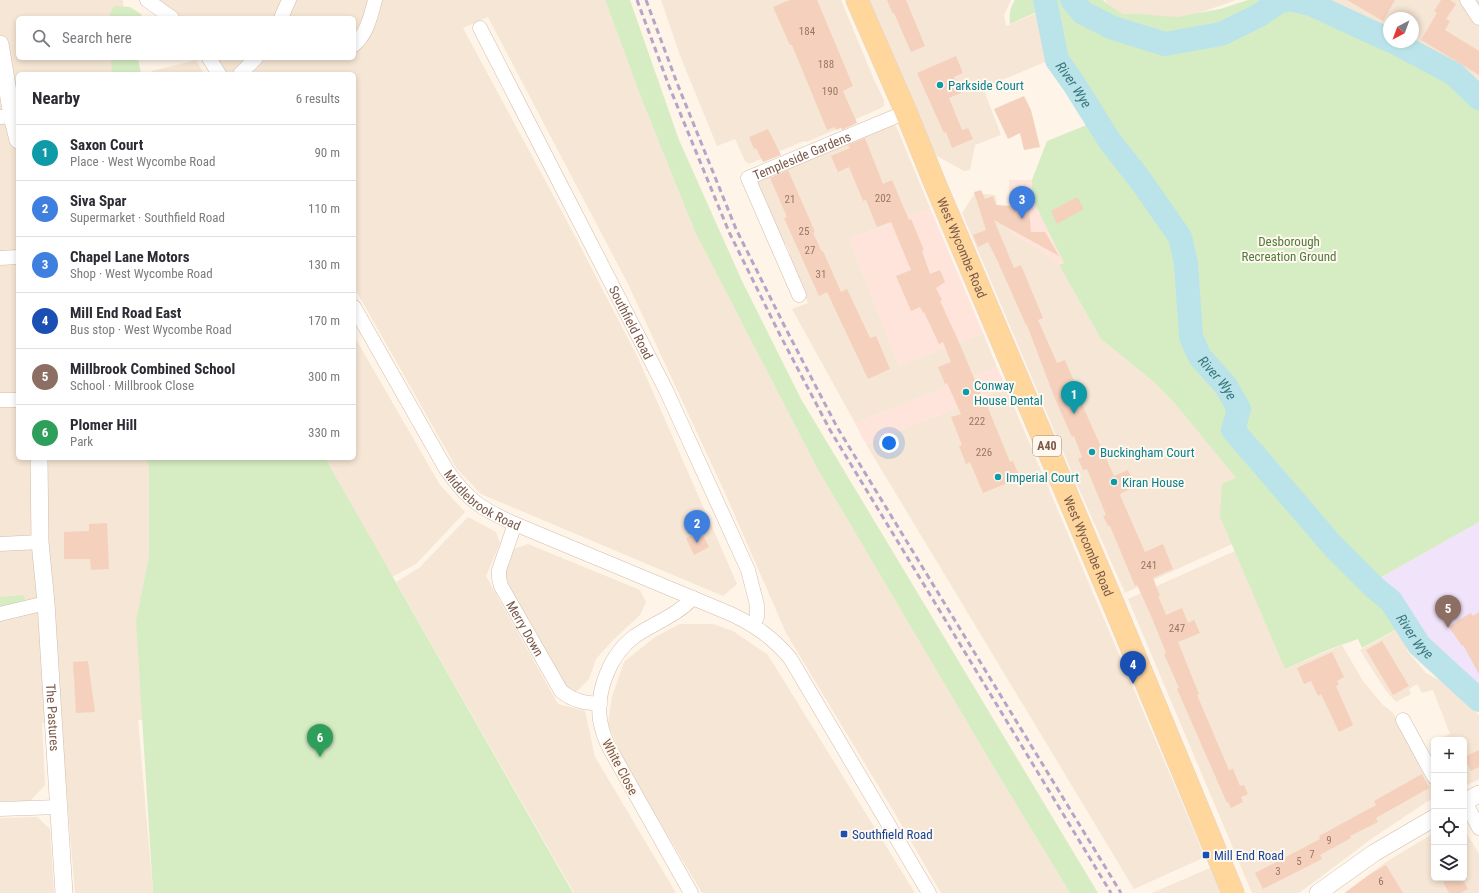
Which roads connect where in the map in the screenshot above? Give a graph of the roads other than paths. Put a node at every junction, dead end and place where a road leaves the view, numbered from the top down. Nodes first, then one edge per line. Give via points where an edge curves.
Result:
1 (147, 0) edge
2 (289, 0) edge
3 (375, 0) edge
4 (857, 0) edge
5 (1467, 0) edge
6 (166, 9) edge
7 (282, 16) edge
8 (1479, 18) edge
9 (480, 28) dead end
10 (356, 43) edge
11 (0, 44) edge
12 (210, 60) edge
13 (254, 60) edge
14 (218, 72) edge
15 (242, 72) edge
16 (906, 112) junction
17 (6, 116) edge
18 (16, 136) edge
19 (16, 256) edge
20 (0, 258) edge
21 (799, 294) dead end
22 (356, 311) edge
23 (0, 400) edge
24 (16, 400) edge
25 (39, 460) edge
26 (516, 524) junction
27 (40, 542) junction
28 (0, 544) edge
29 (693, 598) junction
30 (46, 603) junction
31 (0, 614) edge
32 (753, 625) junction
33 (600, 704) junction
34 (1403, 720) dead end
35 (1432, 773) edge
36 (1469, 799) edge
37 (59, 807) junction
38 (0, 809) edge
39 (1431, 820) edge
40 (1479, 828) edge
41 (64, 893) edge
42 (691, 893) edge
43 (930, 893) edge
44 (1233, 893) edge
45 (1318, 893) edge

1 - 6 street
2 - 7 street
3 - 10 street via 365,31
4 - 16 main road, West Wycombe Road / A40
5 - 8 street
9 - 32 street, Southfield Road via 672,404 748,570 757,605 757,617
11 - 17 street
12 - 14 street
13 - 15 street
16 - 21 street, Templeside Gardens via 748,178
16 - 44 main road, West Wycombe Road / A40
17 - 18 street
19 - 20 street
22 - 26 street, Middlebrook Road via 458,487 475,503
23 - 24 street
25 - 27 street, The Pastures
26 - 29 street, Middlebrook Road
26 - 33 street, Merry Down via 499,570 501,586 561,692 575,700
27 - 28 street
27 - 30 street, The Pastures
29 - 32 street
29 - 33 street, White Close via 679,611 634,637 623,647 607,674
30 - 31 street
30 - 37 street, The Pastures
32 - 43 street via 790,658
33 - 42 street, White Close via 603,734 610,749
34 - 35 street
36 - 40 street
37 - 38 street
37 - 41 street, The Pastures
39 - 45 street via 1374,853

